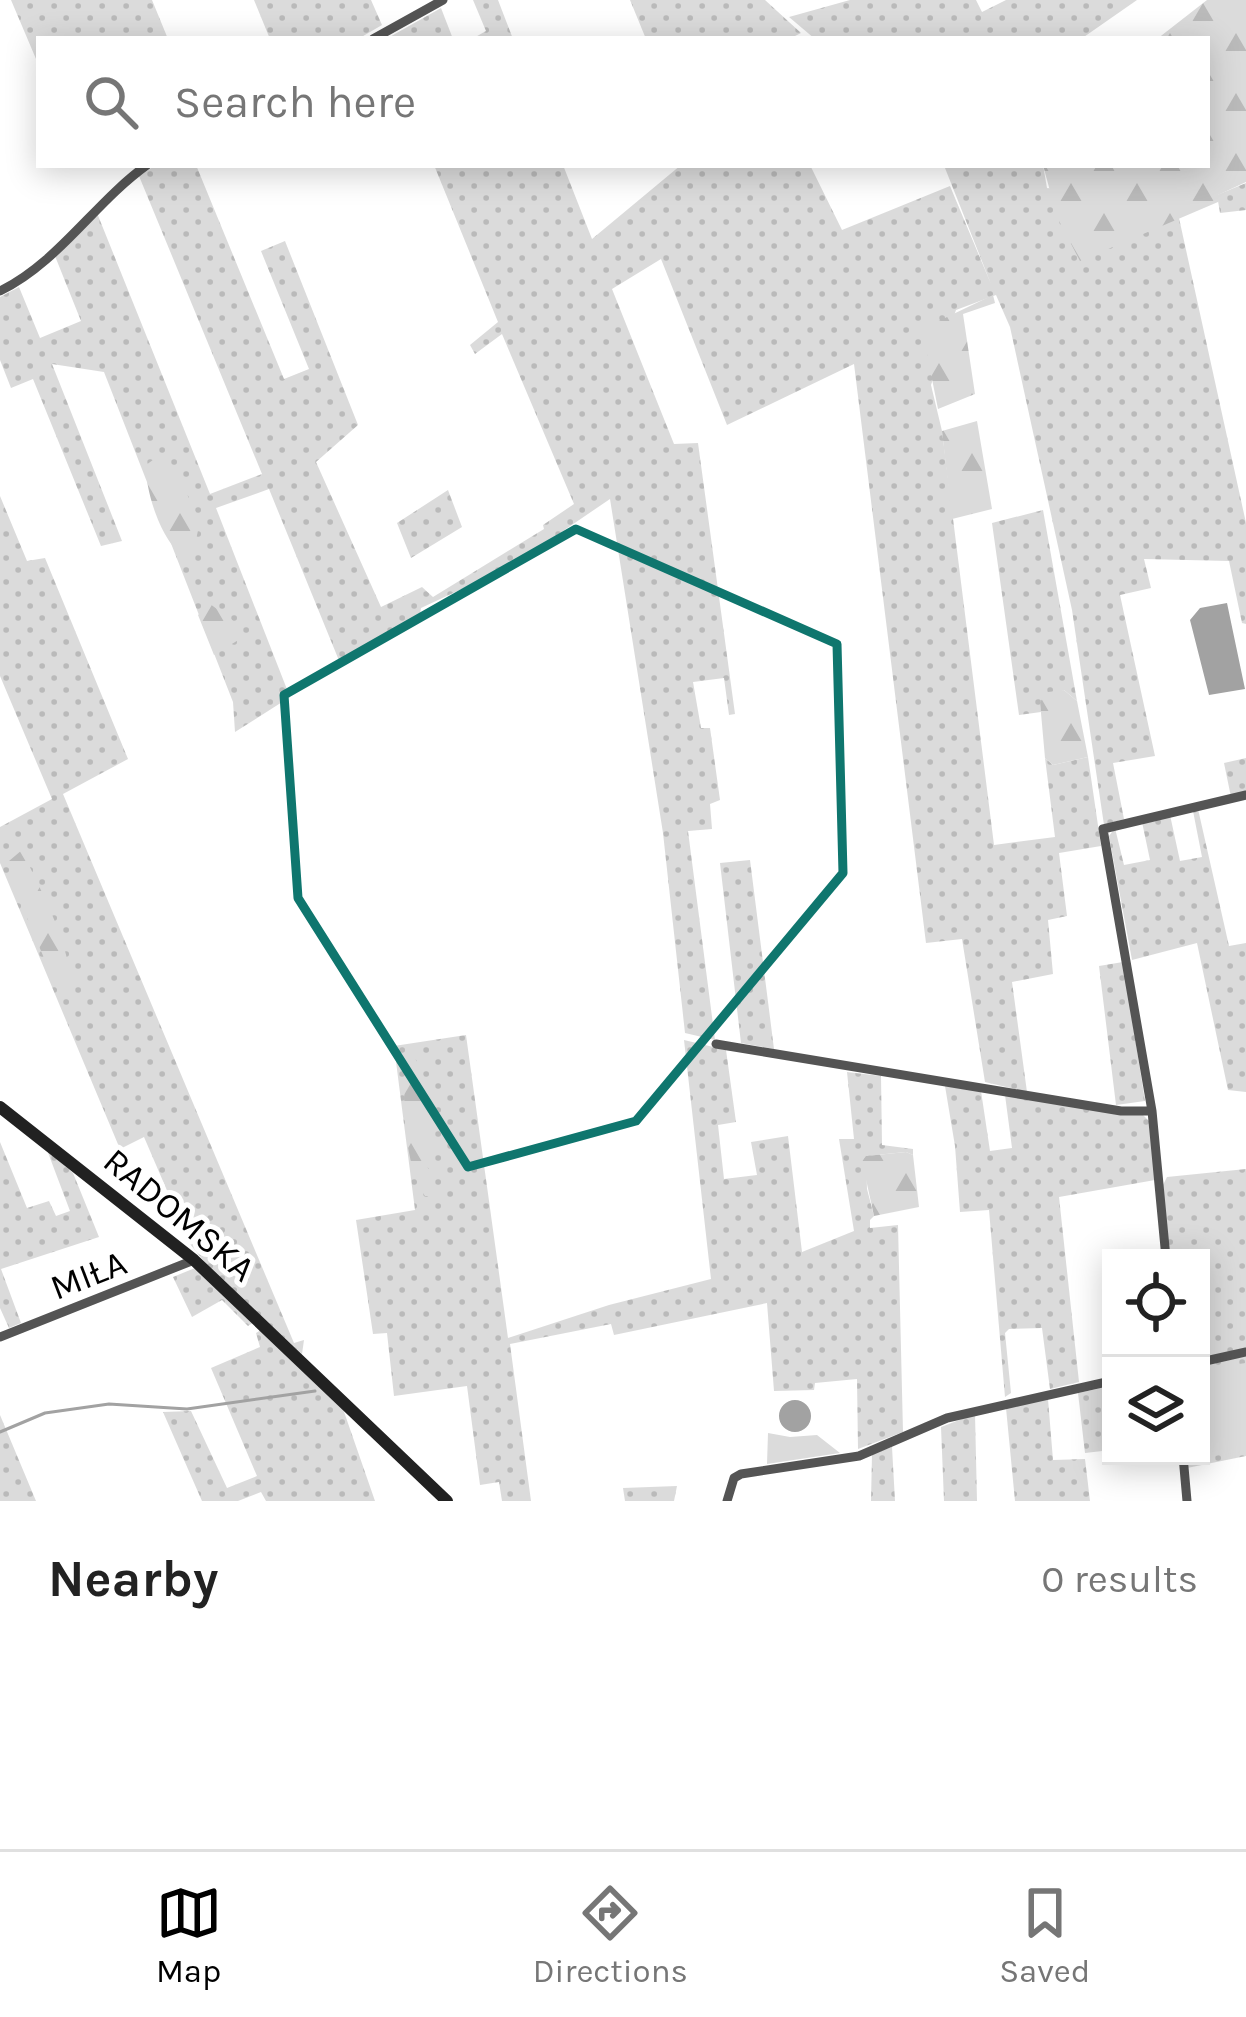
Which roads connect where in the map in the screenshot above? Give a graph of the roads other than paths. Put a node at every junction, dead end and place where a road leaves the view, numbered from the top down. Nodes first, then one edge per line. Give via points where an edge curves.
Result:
1 (443, 0) edge
2 (378, 36) edge
3 (144, 168) edge
4 (0, 291) edge
5 (1246, 795) edge
6 (716, 1044) dead end
7 (0, 1107) edge
8 (1152, 1111) junction
9 (1165, 1249) edge
10 (194, 1260) junction
11 (0, 1336) edge
12 (1246, 1352) edge
13 (1210, 1360) edge
14 (1102, 1383) edge
15 (1184, 1465) edge
16 (447, 1501) edge
17 (727, 1501) edge
18 (1186, 1501) edge

1 - 2 street
3 - 4 street
5 - 8 street via 1103,829
6 - 8 street
7 - 10 street, RADOMSKA
8 - 9 street
10 - 11 street, MIŁA
10 - 16 street, RADOMSKA
12 - 13 street
14 - 17 street via 947,1418 859,1456 741,1474
15 - 18 street

